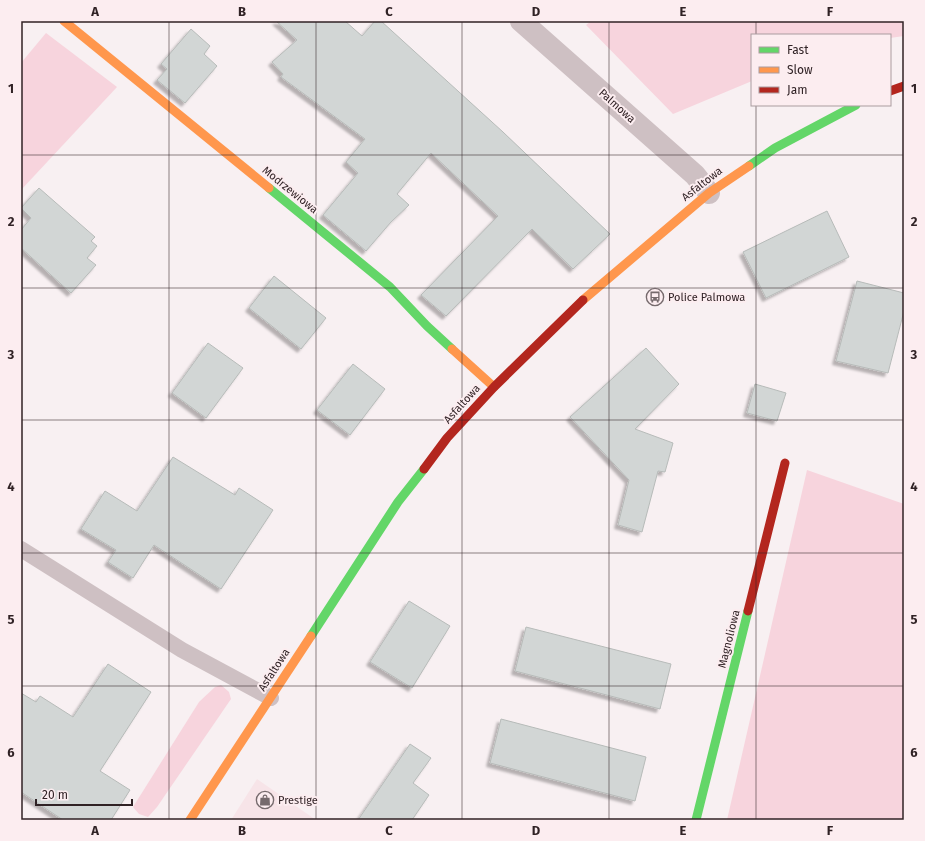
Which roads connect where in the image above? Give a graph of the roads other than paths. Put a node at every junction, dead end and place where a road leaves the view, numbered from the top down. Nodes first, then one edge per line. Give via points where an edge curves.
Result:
1 (64, 21) edge
2 (521, 21) edge
3 (904, 86) edge
4 (891, 91) edge
5 (854, 106) edge
6 (709, 193) junction
7 (494, 387) junction
8 (785, 463) dead end
9 (21, 549) edge
10 (271, 698) junction
11 (190, 820) edge
12 (696, 820) edge

1 - 7 street, Modrzewiowa via 390,287 427,326
2 - 6 street, Palmowa via 695,175
3 - 4 street
5 - 6 street, Asfaltowa via 775,148
6 - 7 street, Asfaltowa via 575,307
7 - 10 street, Asfaltowa via 447,438 398,502
8 - 12 street, Magnoliowa
9 - 10 lane via 182,650
10 - 11 street, Asfaltowa

